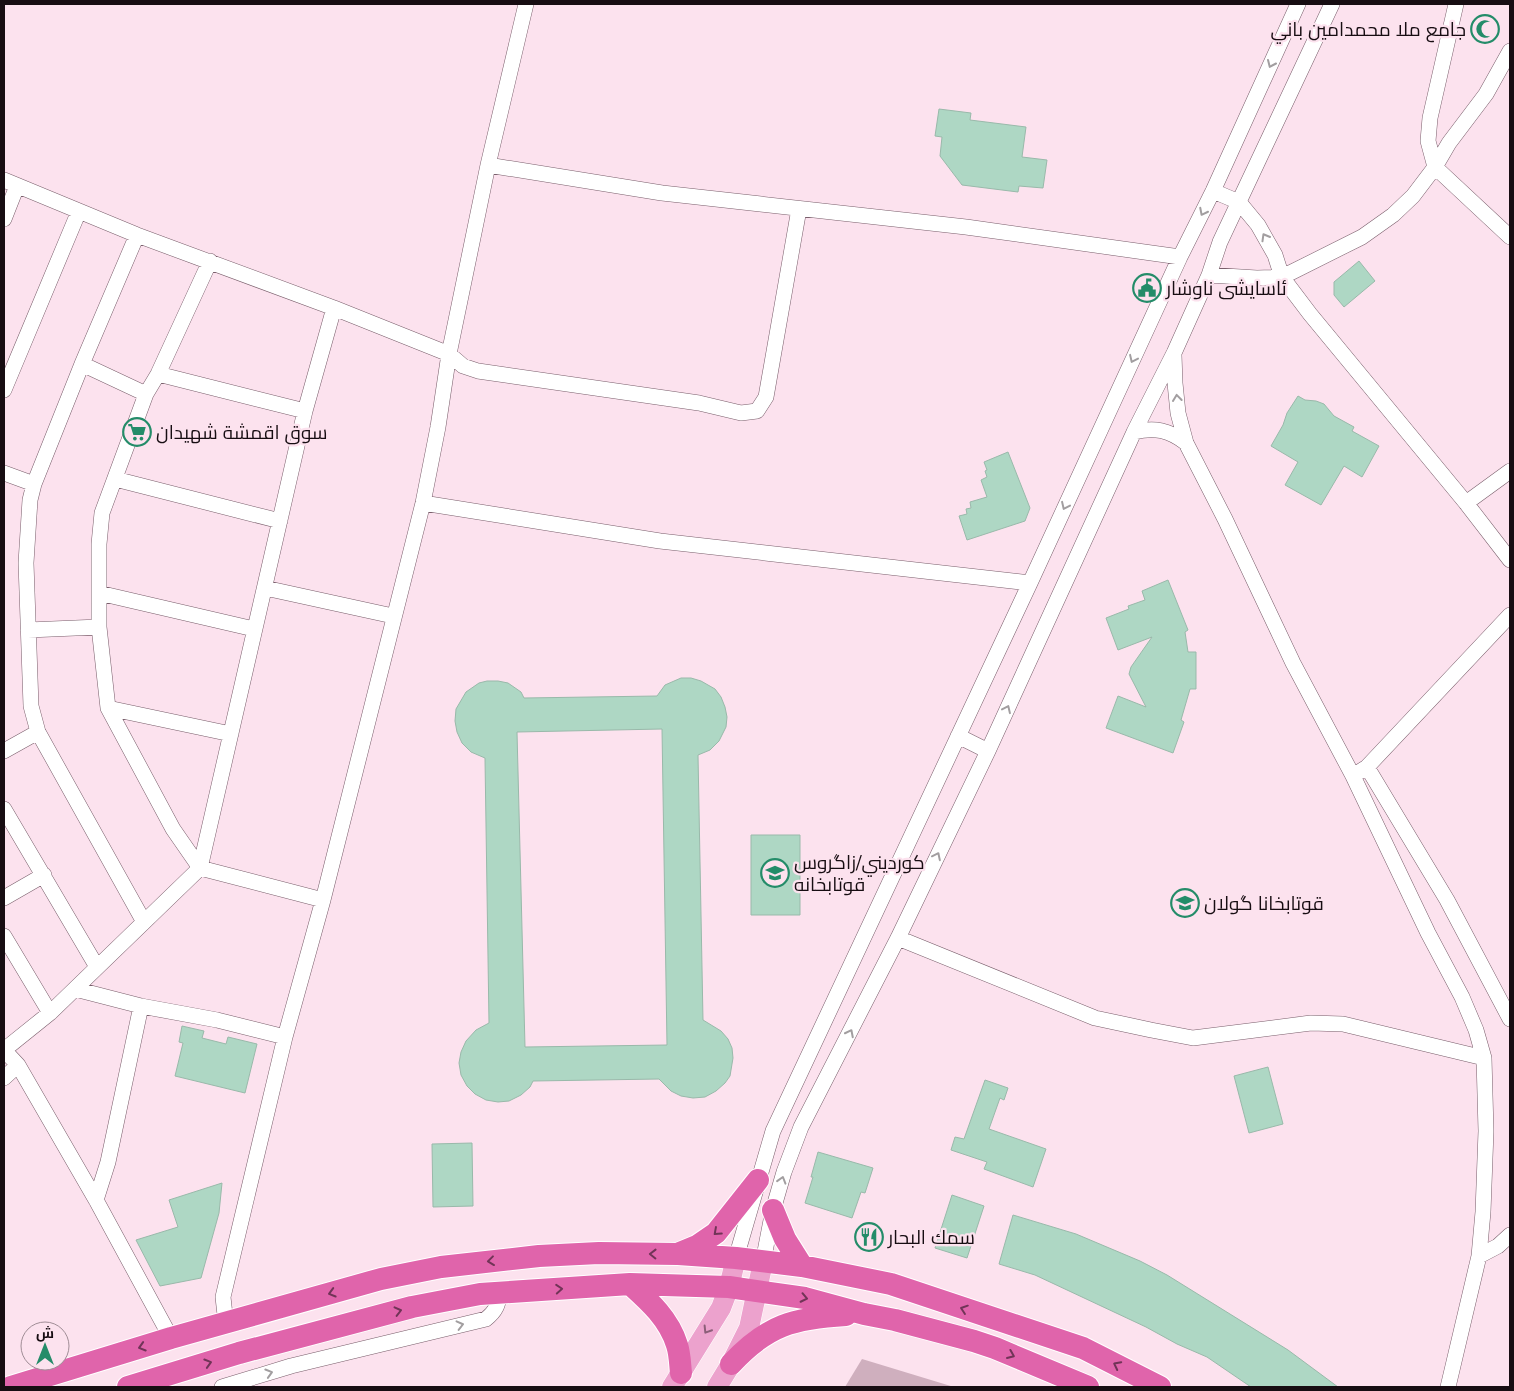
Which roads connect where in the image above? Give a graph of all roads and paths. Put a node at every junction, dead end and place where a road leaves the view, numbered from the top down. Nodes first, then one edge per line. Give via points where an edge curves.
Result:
1 (526, 4) edge
2 (1294, 4) edge
3 (1332, 4) edge
4 (1456, 4) edge
5 (1508, 60) edge
6 (488, 165) junction
7 (1435, 167) junction
8 (11, 183) edge
9 (1213, 192) junction
10 (1239, 202) junction
11 (799, 209) junction
12 (79, 210) junction
13 (4, 220) edge
14 (137, 235) junction
15 (1510, 237) edge
16 (1180, 257) junction
17 (210, 261) junction
18 (1209, 275) junction
19 (1282, 277) junction
20 (334, 308) junction
21 (1174, 353) junction
22 (449, 354) junction
23 (82, 364) junction
24 (158, 374) junction
25 (4, 390) edge
26 (146, 394) junction
27 (305, 411) junction
28 (1134, 432) junction
29 (1186, 443) junction
30 (1510, 471) edge
31 (4, 473) edge
32 (115, 479) junction
33 (34, 484) junction
34 (423, 503) junction
35 (1466, 503) junction
36 (280, 521) junction
37 (1510, 560) edge
38 (1030, 583) junction
39 (264, 588) junction
40 (99, 593) junction
41 (1510, 615) edge
42 (393, 616) junction
43 (99, 627) junction
44 (254, 629) junction
45 (28, 630) junction
46 (108, 708) junction
47 (38, 732) junction
48 (231, 734) junction
49 (958, 736) junction
50 (4, 750) edge
51 (988, 751) junction
52 (1367, 768) junction
53 (1353, 776) junction
54 (4, 810) edge
55 (200, 868) junction
56 (44, 875) junction
57 (4, 898) edge
58 (323, 900) junction
59 (144, 922) junction
60 (4, 936) edge
61 (898, 938) junction
62 (97, 967) junction
63 (75, 989) junction
64 (140, 1006) junction
65 (50, 1013) junction
66 (1510, 1019) edge
67 (285, 1037) junction
68 (4, 1050) edge
69 (1484, 1058) junction
70 (18, 1065) junction
71 (4, 1078) edge
72 (758, 1180) junction
73 (96, 1200) junction
74 (773, 1210) junction
75 (1510, 1235) edge
76 (678, 1254) junction
77 (1479, 1256) junction
78 (736, 1258) junction
79 (763, 1262) junction
80 (802, 1266) junction
81 (630, 1284) junction
82 (729, 1287) junction
83 (756, 1291) junction
84 (500, 1293) junction
85 (864, 1314) junction
86 (226, 1324) junction
87 (171, 1338) junction
88 (731, 1364) junction
89 (676, 1380) edge
90 (11, 1387) edge
91 (128, 1387) edge
92 (222, 1387) edge
93 (717, 1387) edge
94 (1088, 1387) edge
95 (1160, 1387) edge
96 (1448, 1387) edge

1 - 6 street
2 -> 9 street
3 - 10 street
4 - 7 street via 1429,125 1428,142
5 - 7 street
6 - 11 street via 662,193
6 - 22 street
7 - 15 street
7 - 19 street via 1413,196 1393,215 1362,237
8 - 12 street
8 - 13 street
9 - 10 street
9 -> 16 street
10 - 18 street
19 -> 10 street via 1275,255 1258,225
11 - 16 street via 966,227
11 - 22 street via 766,397 758,412 741,413 699,403 478,372 463,366
12 - 14 street
12 - 25 street
14 - 17 street
14 - 23 street
16 -> 38 street
17 - 20 street
17 - 24 street
18 - 19 street
18 - 21 street
19 - 35 street via 1343,356
20 - 22 street
20 - 27 street
21 - 28 street
29 -> 21 street via 1178,406
22 - 34 street
23 - 26 street
23 - 33 street
24 - 26 street
24 - 27 street
26 - 32 street
27 - 36 street
28 - 29 street via 1162,430
51 -> 28 street
29 - 53 street via 1293,663
30 - 35 street
31 - 33 street
32 - 36 street
32 - 40 street via 102,513
33 - 45 street via 26,563
34 - 38 street via 660,541
34 - 42 street
35 - 37 street
36 - 39 street
38 - 49 street
39 - 42 street
39 - 44 street
40 - 43 street
40 - 44 street
41 - 52 street
42 - 58 street
43 - 45 street
43 - 46 street
44 - 48 street
45 - 47 street via 31,706
46 - 48 street
46 - 55 street via 173,829
47 - 50 street
47 - 59 street
48 - 55 street
49 - 51 street
49 - 72 street via 773,1131
61 -> 51 street
52 - 53 street
52 - 66 street via 1447,900
53 - 69 street via 1462,997
54 - 56 street
55 - 58 street
55 - 59 street
56 - 57 street
56 - 62 street
58 - 67 street
59 - 62 street
60 - 65 street
61 - 69 street via 1095,1018 1152,1030 1193,1038 1311,1023 1343,1024
74 -> 61 street via 801,1127
62 - 63 street
63 - 64 street
63 - 65 street
64 - 67 street
64 - 73 street via 108,1162
65 - 68 street
67 - 86 street via 224,1297
68 - 70 street
69 - 77 street via 1486,1131
70 - 71 street
70 - 73 street
72 -> 76 highway via 716,1233
72 - 78 street
73 - 87 street
74 - 79 street
74 - 80 highway via 785,1239
75 - 77 street
76 - 78 highway
76 -> 86 highway via 539,1256 441,1267 381,1279
77 - 96 street
78 - 79 highway
78 - 82 main road
79 - 80 highway
79 - 83 main road
95 -> 80 highway via 1083,1348 891,1284
81 - 82 highway
84 -> 81 highway
81 - 89 highway via 656,1308 668,1325 678,1347
82 - 83 highway
82 -> 89 main road via 721,1308
83 -> 85 highway via 805,1298
83 - 88 main road via 749,1328
91 -> 84 highway via 352,1322 412,1307
92 -> 84 street via 291,1366 486,1319 498,1306
85 - 88 highway via 812,1318 787,1324 760,1338
85 -> 94 highway via 996,1348
86 - 87 highway
87 -> 90 highway
88 - 93 main road

